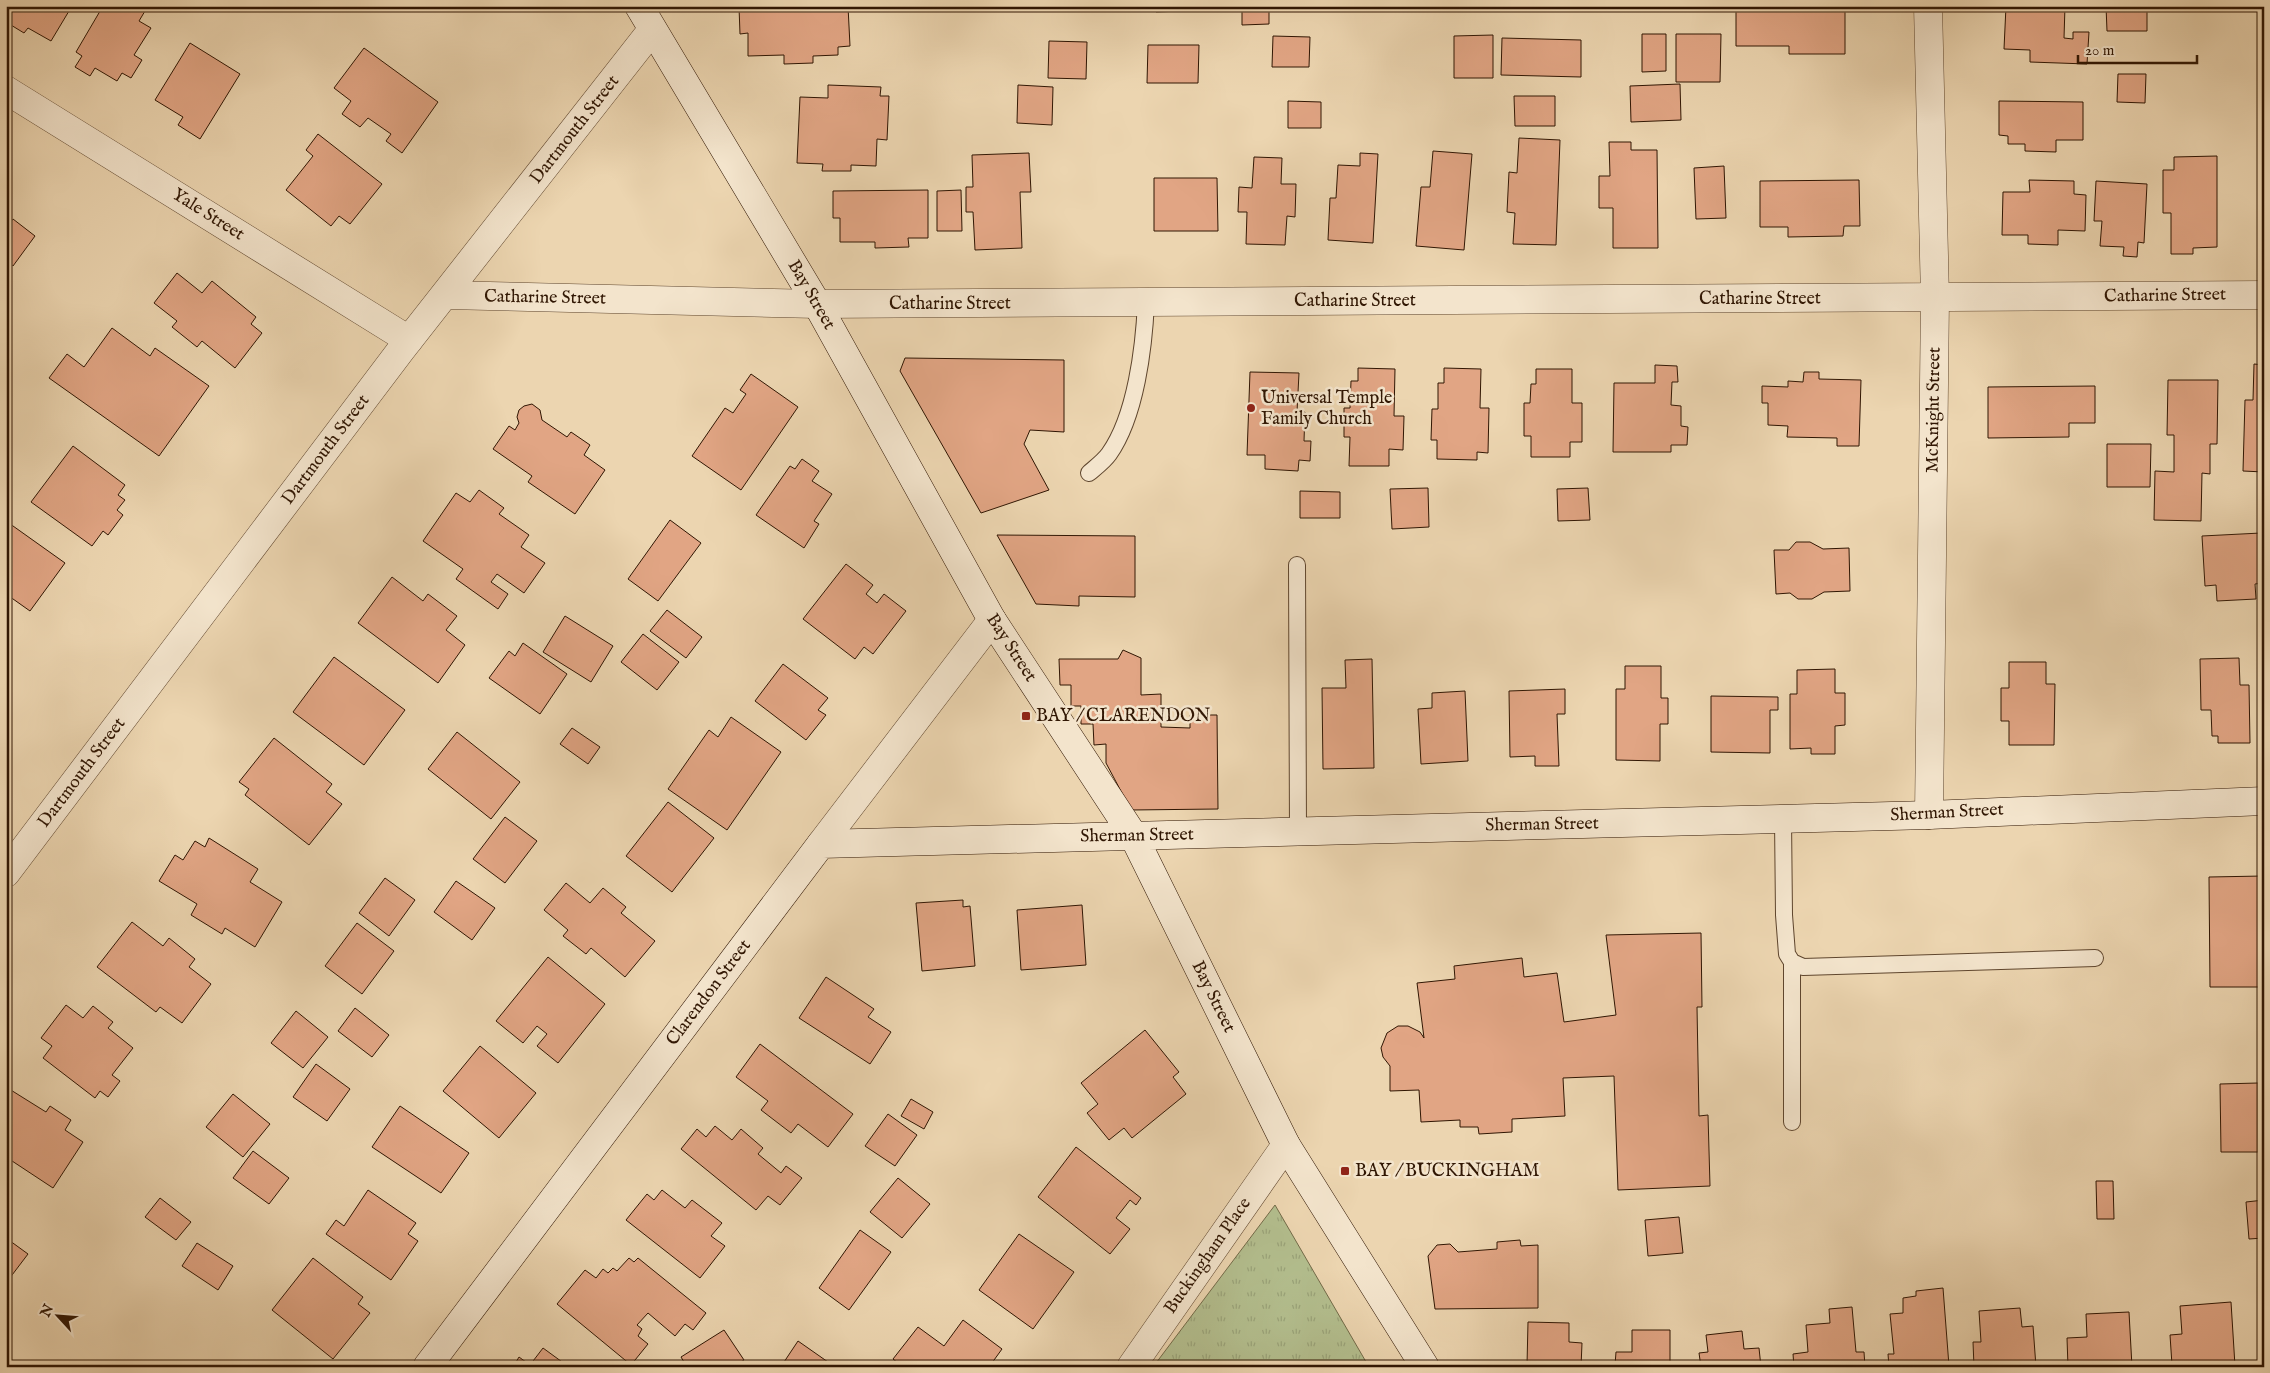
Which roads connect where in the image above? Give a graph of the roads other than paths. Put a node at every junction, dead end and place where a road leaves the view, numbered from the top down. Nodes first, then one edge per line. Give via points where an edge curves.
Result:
1 (639, 6) edge
2 (1928, 6) edge
3 (652, 30) junction
4 (6, 90) edge
5 (2264, 294) edge
6 (447, 295) junction
7 (1935, 298) junction
8 (1146, 302) junction
9 (817, 304) junction
10 (409, 340) junction
11 (1090, 473) dead end
12 (1297, 565) dead end
13 (992, 620) junction
14 (2264, 801) edge
15 (1929, 815) junction
16 (1783, 819) junction
17 (1298, 831) junction
18 (1133, 835) junction
19 (821, 844) junction
20 (6, 873) edge
21 (2095, 958) dead end
22 (1792, 962) junction
23 (1792, 1122) dead end
24 (1286, 1145) junction
25 (427, 1367) edge
26 (1130, 1367) edge
27 (1425, 1367) edge

1 - 3 street, Bay Street
2 - 7 street, McKnight Street
3 - 6 street, Dartmouth Street
3 - 9 street, Bay Street
4 - 10 street, Yale Street
5 - 7 street, Catharine Street
6 - 9 street, Catharine Street
6 - 10 street, Dartmouth Street
7 - 8 street, Catharine Street
7 - 15 street, McKnight Street
8 - 9 street, Catharine Street
8 - 11 lane via 1144,342 1132,399 1116,442 1108,456
9 - 13 street, Bay Street
10 - 20 street, Dartmouth Street
12 - 17 lane
13 - 18 street, Bay Street
13 - 19 street, Clarendon Street
14 - 15 street, Sherman Street
15 - 16 street, Sherman Street
16 - 17 street, Sherman Street
16 - 22 lane via 1786,954
17 - 18 street, Sherman Street via 1156,837
18 - 19 street, Sherman Street
18 - 24 street, Bay Street
19 - 25 street, Clarendon Street
21 - 22 lane via 1804,967
22 - 23 lane
24 - 26 street, Buckingham Place
24 - 27 street, Bay Street

